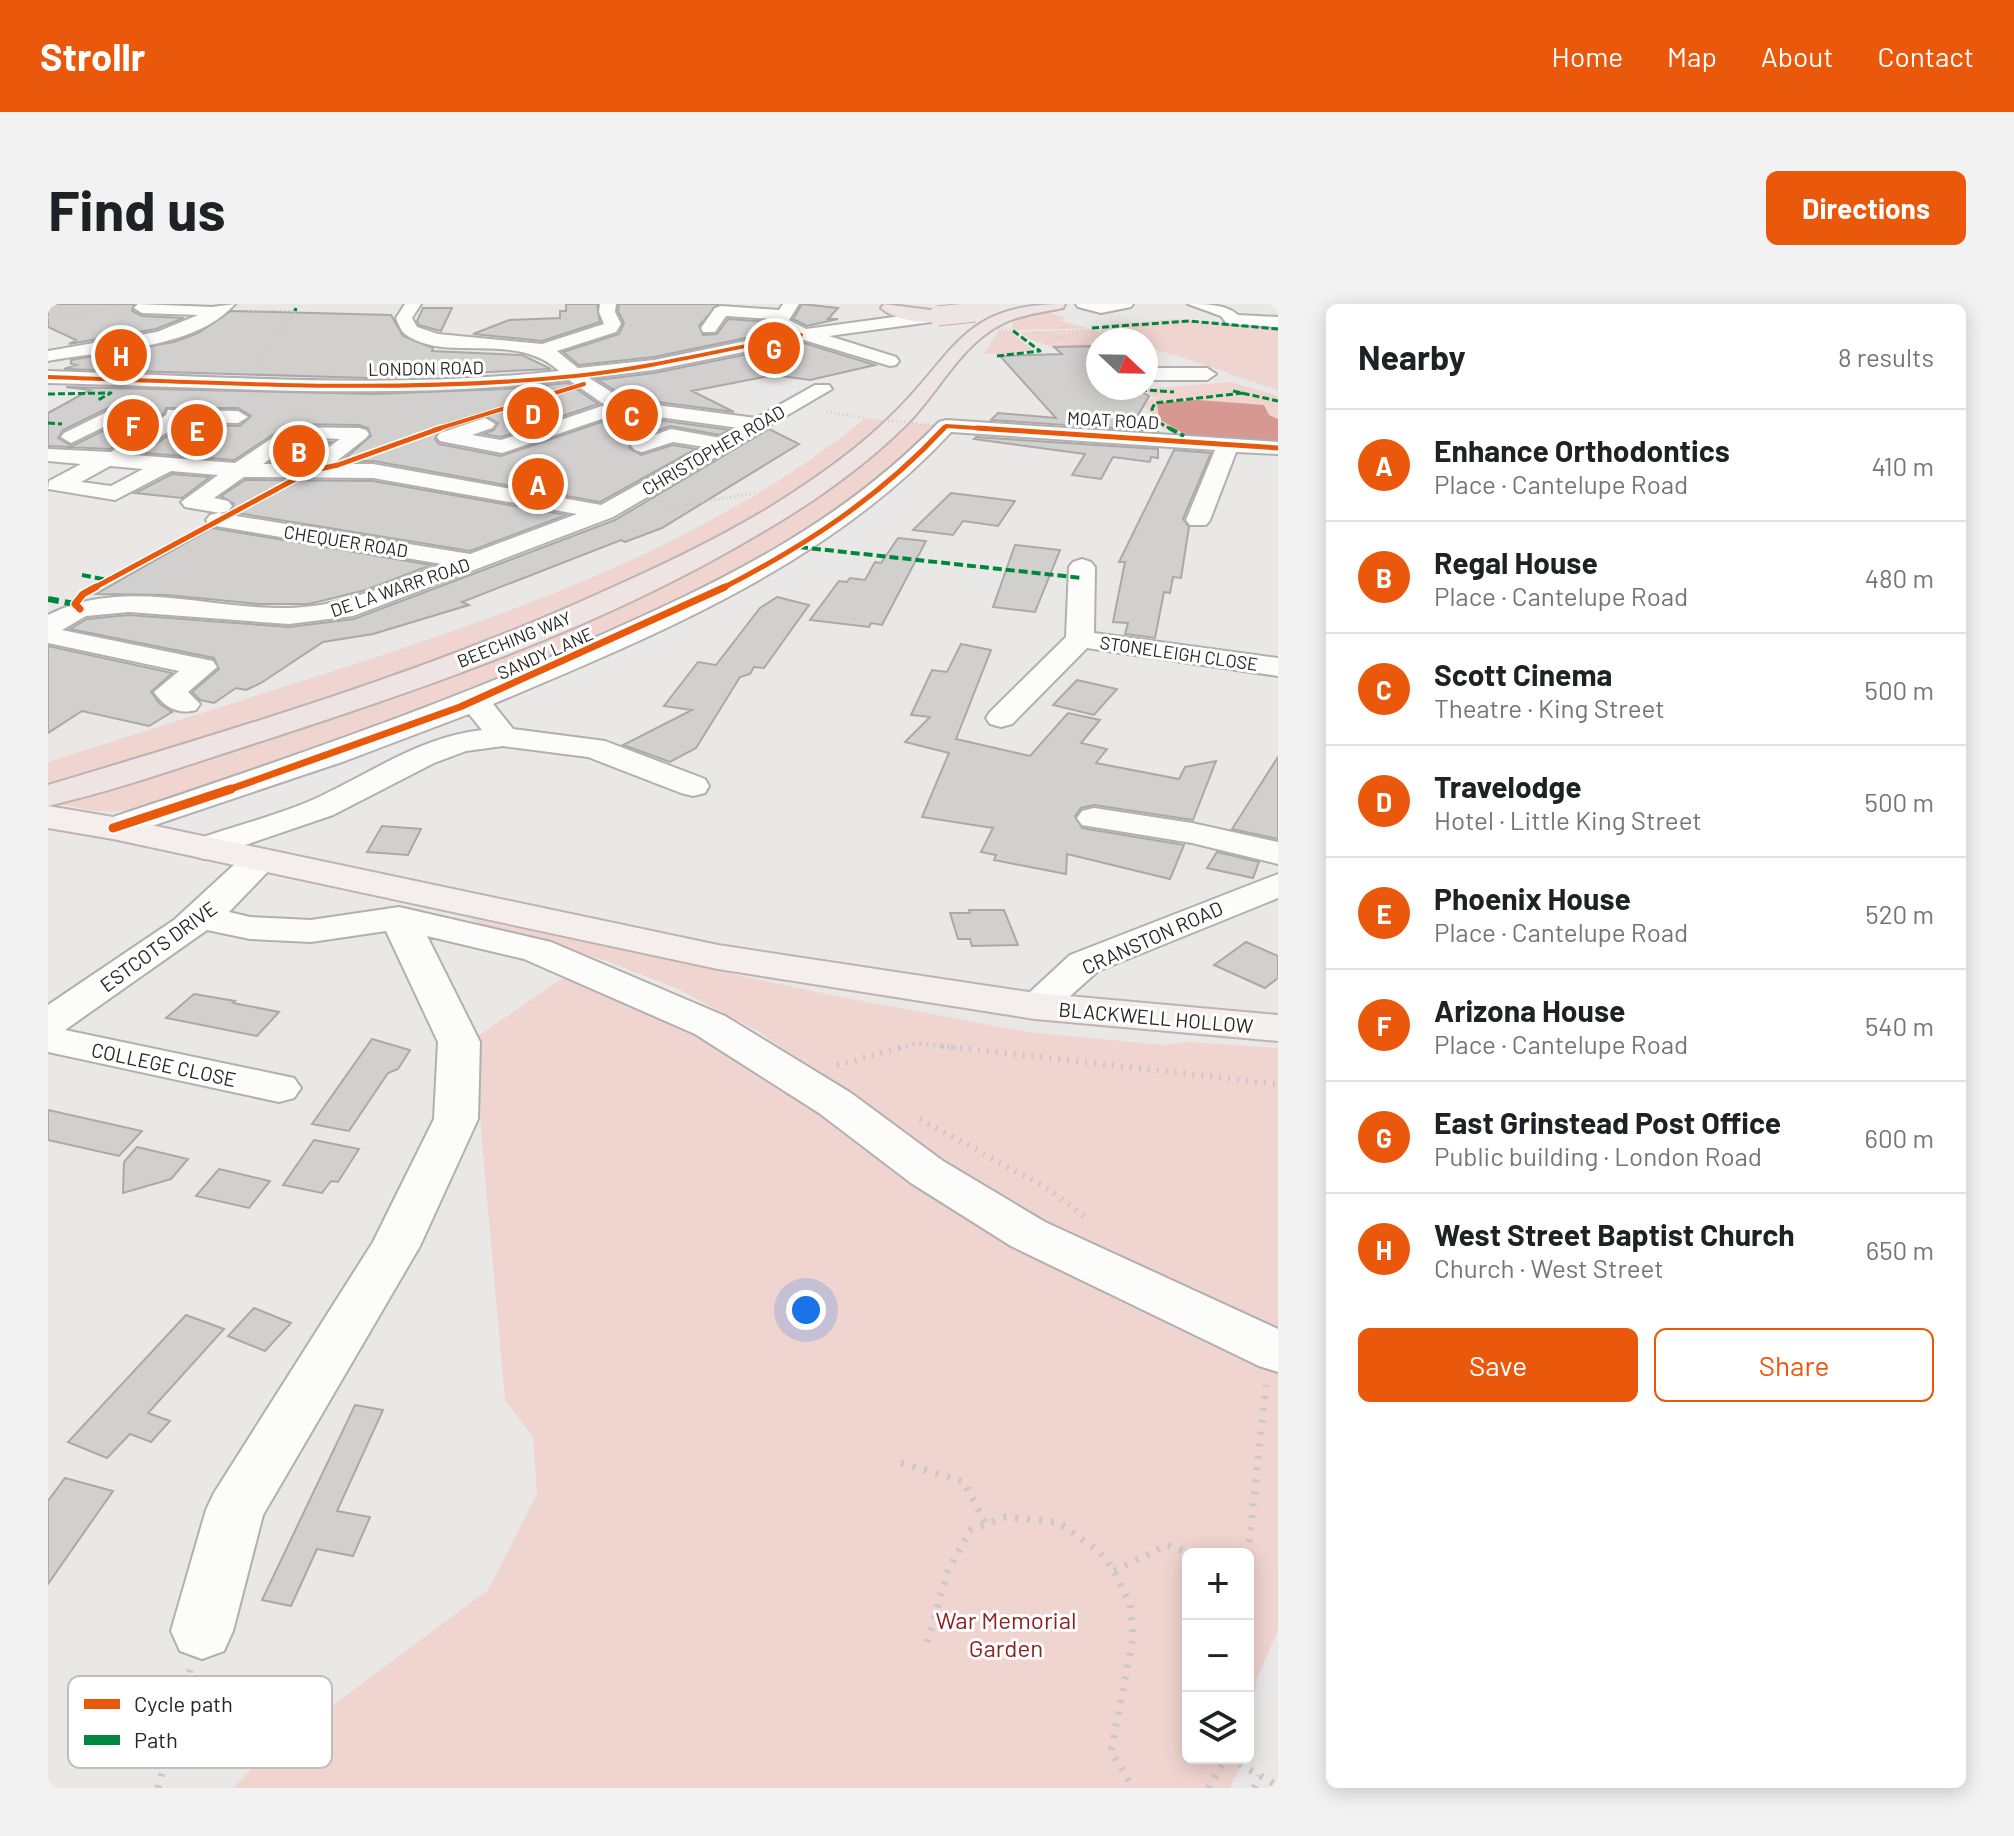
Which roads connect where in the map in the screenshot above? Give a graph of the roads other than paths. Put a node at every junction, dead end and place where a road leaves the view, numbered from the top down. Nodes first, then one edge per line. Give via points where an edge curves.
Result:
1 (413, 304) edge
2 (608, 304) edge
3 (955, 304) edge
4 (1045, 304) edge
5 (1057, 304) edge
6 (1084, 304) edge
7 (1125, 304) edge
8 (1196, 304) edge
9 (727, 306) dead end
10 (894, 306) edge
11 (142, 308) road end
12 (222, 308) edge
13 (785, 311) edge
14 (1278, 322) edge
15 (709, 328) dead end
16 (845, 329) junction
17 (943, 329) junction
18 (801, 335) junction
19 (48, 337) edge
20 (548, 354) junction
21 (64, 356) edge
22 (153, 361) dead end
23 (1158, 372) edge
24 (1207, 374) dead end
25 (577, 376) junction
26 (48, 377) edge
27 (115, 381) junction
28 (220, 383) junction
29 (928, 385) junction
30 (398, 386) junction
31 (822, 389) dead end
32 (621, 406) junction
33 (178, 412) junction
34 (127, 415) dead end
35 (238, 417) dead end
36 (485, 424) dead end
37 (757, 424) junction
38 (354, 425) junction
39 (940, 425) joint
40 (48, 432) edge
41 (724, 444) junction
42 (1228, 444) junction
43 (642, 446) dead end
44 (1278, 448) edge
45 (48, 455) edge
46 (112, 458) junction
47 (174, 465) junction
48 (232, 469) junction
49 (293, 472) junction
50 (262, 493) dead end
51 (605, 512) junction
52 (1198, 520) dead end
53 (474, 562) junction
54 (1082, 567) dead end
55 (48, 626) edge
56 (48, 635) edge
57 (1080, 639) junction
58 (48, 655) edge
59 (107, 667) dead end
60 (1278, 667) edge
61 (475, 701) junction
62 (185, 704) dead end
63 (1001, 718) dead end
64 (503, 737) junction
65 (693, 786) dead end
66 (48, 796) edge
67 (1094, 818) dead end
68 (62, 819) edge
69 (113, 828) junction
70 (204, 848) junction
71 (1278, 853) edge
72 (261, 860) junction
73 (1278, 885) edge
74 (201, 918) junction
75 (399, 918) junction
76 (1035, 1006) junction
77 (48, 1023) edge
78 (1278, 1028) edge
79 (48, 1039) edge
80 (279, 1088) dead end
81 (1274, 1350) edge
82 (202, 1631) road end

1 - 20 street via 404,318 423,336 514,343
2 - 20 street via 610,328
3 - 17 highway, BEECHING WAY
4 - 17 highway, LONDON ROAD, bridge via 975,312
5 - 29 highway, BEECHING WAY via 985,326
6 - 7 street
8 - 14 street via 1227,313 1233,320
9 - 13 street via 723,309
10 - 17 highway, LONDON ROAD
10 - 18 street, LONDON ROAD
11 - 12 street
12 - 21 street via 168,336
13 - 15 street via 721,311
13 - 18 street via 780,321
16 - 17 street, LONDON ROAD
16 - 18 street, LONDON ROAD
16 - 18 street via 892,343 896,347 888,365
17 - 29 highway, BEECHING WAY
18 - 25 street, LONDON ROAD
19 - 21 street
20 - 25 street
22 - 27 street via 140,362
23 - 24 street
25 - 30 street, LONDON ROAD
25 - 32 street
26 - 27 street, LONDON ROAD
27 - 28 street, LONDON ROAD
28 - 30 street, LONDON ROAD
28 - 33 street
29 - 66 highway, BEECHING WAY via 896,423 819,486 660,577 564,620 372,693
30 - 38 street
31 - 37 street, CHRISTOPHER ROAD
32 - 36 street via 502,447 447,437
32 - 37 street
33 - 35 street
33 - 46 street
34 - 40 street via 115,414 75,434
37 - 41 street, CHRISTOPHER ROAD
38 - 48 street via 296,431
38 - 49 street
39 - 42 street, MOAT ROAD
39 - 61 street, SANDY LANE via 926,450 879,491 796,547 686,607
41 - 43 street via 671,435
41 - 51 street, CHRISTOPHER ROAD
42 - 44 street, MOAT ROAD
42 - 52 street
45 - 46 street
46 - 47 street
46 - 47 street via 57,486 115,493
47 - 48 street
47 - 48 street via 127,496 166,500
48 - 49 street
48 - 53 street, CHEQUER ROAD via 193,502 219,513
49 - 50 street via 267,479 276,483
49 - 51 street via 373,471
51 - 53 street, DE LA WARR ROAD
53 - 55 street, DE LA WARR ROAD via 344,610 312,615 129,604 80,609
54 - 57 street, STONELEIGH CLOSE
56 - 62 street via 203,667 169,692
57 - 60 street, STONELEIGH CLOSE
57 - 63 street, STONELEIGH CLOSE
58 - 59 street
61 - 64 street
61 - 69 street, SANDY LANE
64 - 65 street via 594,748
64 - 70 street via 460,742 321,808
67 - 71 street
68 - 69 main road, BLACKWELL HOLLOW
69 - 70 main road, BLACKWELL HOLLOW
70 - 72 main road, BLACKWELL HOLLOW
72 - 74 street, ESTCOTS DRIVE
72 - 76 main road, BLACKWELL HOLLOW via 718,957
73 - 76 street, CRANSTON ROAD via 1084,963
74 - 75 street via 250,928 311,931
74 - 77 street, ESTCOTS DRIVE
75 - 81 street via 537,950 710,1025 1028,1234
75 - 82 street via 459,1042 456,1119 396,1246 235,1510
76 - 78 main road, BLACKWELL HOLLOW
79 - 80 street, COLLEGE CLOSE

